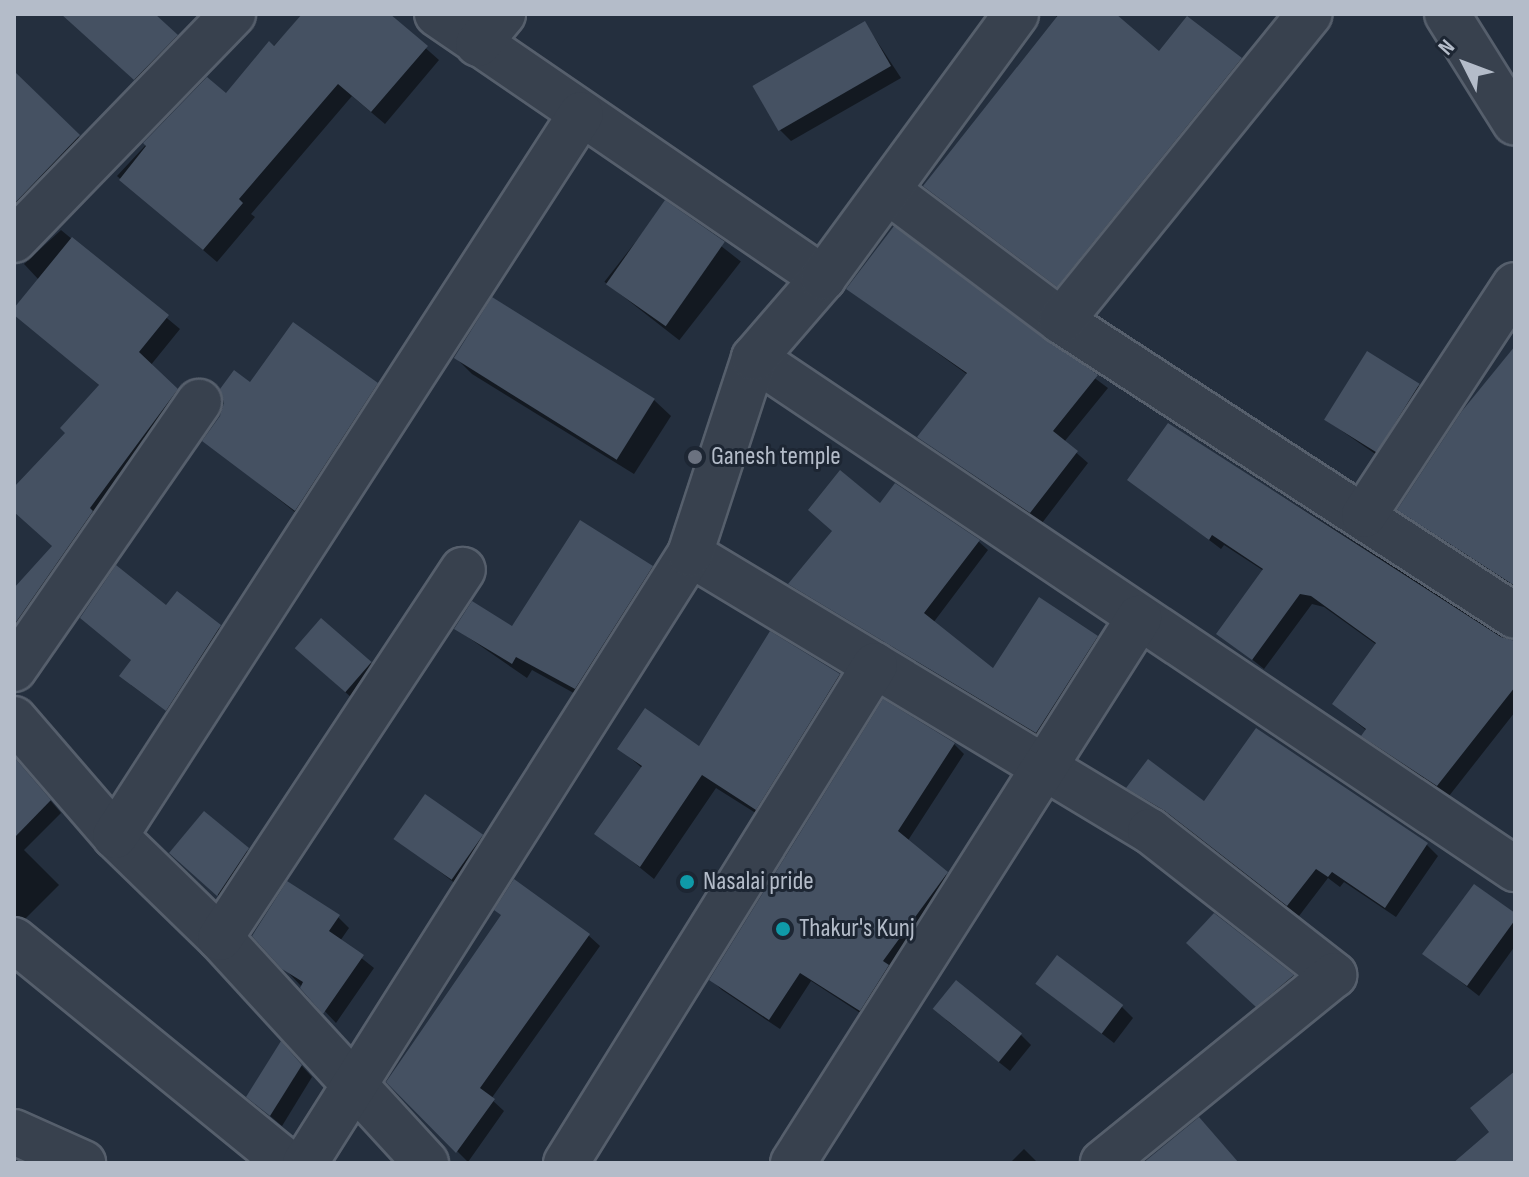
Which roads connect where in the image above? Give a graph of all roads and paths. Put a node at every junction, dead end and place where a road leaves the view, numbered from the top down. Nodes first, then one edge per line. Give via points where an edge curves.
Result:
1 (233, 14) edge
2 (437, 14) edge
3 (1016, 14) edge
4 (1310, 14) edge
5 (1447, 14) edge
6 (491, 29) edge
7 (581, 114) junction
8 (1515, 123) edge
9 (888, 191) junction
10 (14, 240) edge
11 (823, 278) junction
12 (1515, 285) edge
13 (1061, 321) junction
14 (754, 358) junction
15 (199, 402) dead end
16 (1364, 515) junction
17 (690, 554) junction
18 (463, 570) dead end
19 (1515, 616) edge
20 (1139, 618) junction
21 (875, 665) junction
22 (14, 669) edge
23 (14, 719) edge
24 (1047, 767) junction
25 (115, 836) junction
26 (1515, 869) edge
27 (220, 938) junction
28 (14, 940) edge
29 (354, 1087) junction
30 (14, 1132) edge
31 (83, 1163) edge
32 (287, 1163) edge
33 (305, 1163) edge
34 (426, 1163) edge
35 (566, 1163) edge
36 (793, 1163) edge
37 (1103, 1163) edge

1 - 10 street
2 - 6 street
3 - 9 street
4 - 13 street
5 - 8 street
6 - 7 street
7 - 11 street
7 - 25 street
9 - 11 street
9 - 13 street
11 - 14 street
12 - 16 street
13 - 16 street
14 - 17 street
14 - 20 street
15 - 22 street
16 - 19 street
17 - 21 street
17 - 29 street
18 - 27 street
20 - 24 street
20 - 26 street
21 - 24 street
21 - 35 street
23 - 25 street
24 - 36 street
24 - 37 street via 1150,831 1334,975
25 - 27 street
27 - 29 street
28 - 32 street
29 - 33 street
29 - 34 street
30 - 31 street

